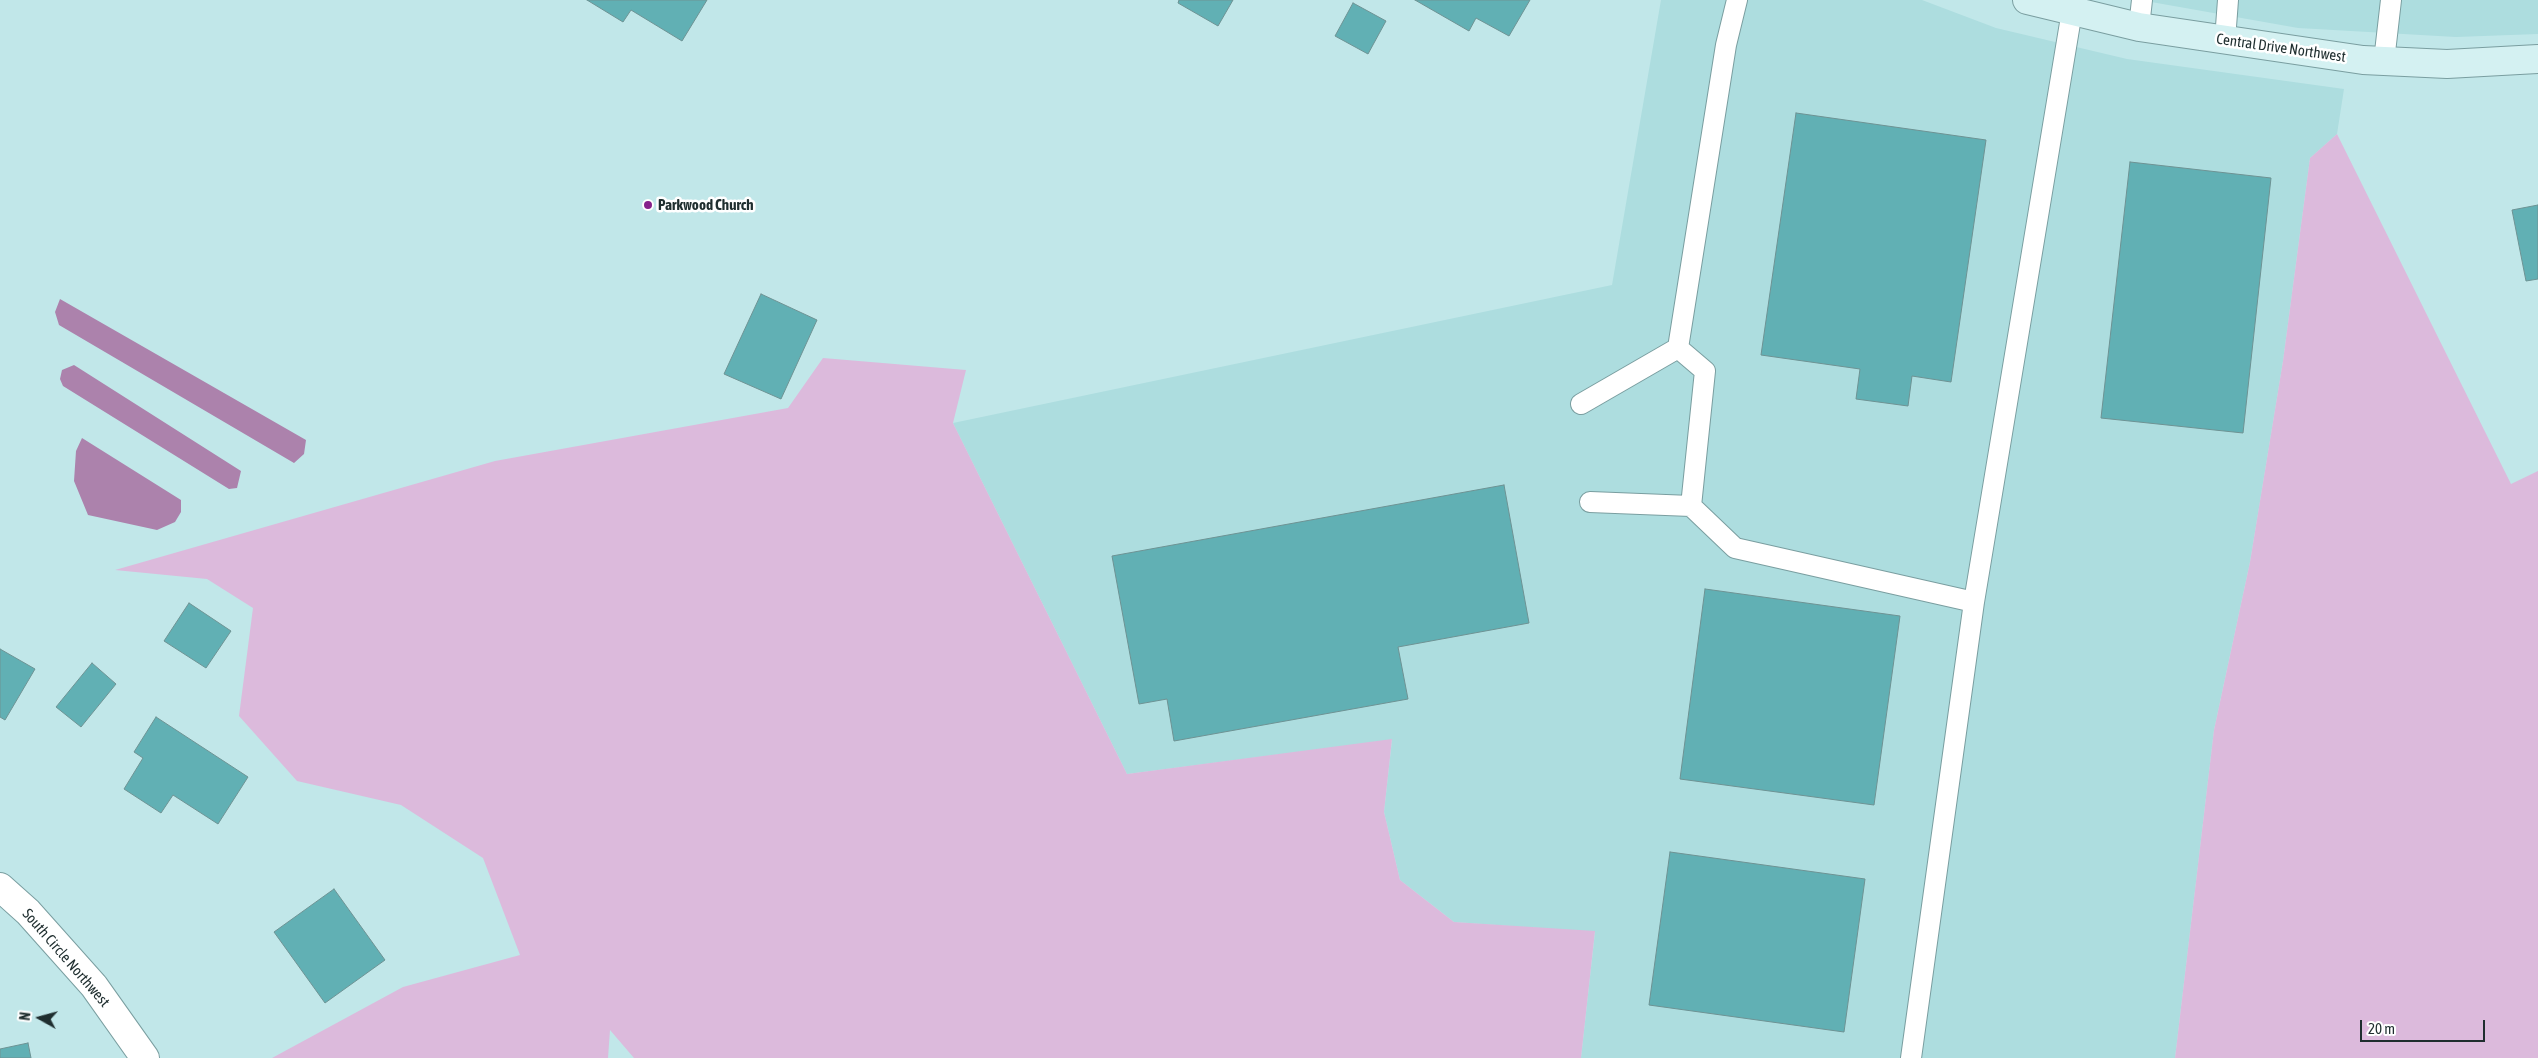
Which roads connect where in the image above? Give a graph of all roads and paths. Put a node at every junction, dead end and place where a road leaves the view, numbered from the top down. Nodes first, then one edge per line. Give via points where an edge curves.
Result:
1 (1736, 0) edge
2 (2027, 0) edge
3 (2142, 0) edge
4 (2228, 0) edge
5 (2391, 0) edge
6 (2072, 11) junction
7 (2139, 27) junction
8 (2225, 40) junction
9 (2538, 59) edge
10 (2384, 61) junction
11 (1678, 348) junction
12 (1581, 404) dead end
13 (1590, 502) dead end
14 (1691, 506) junction
15 (1974, 602) junction
16 (0, 887) edge
17 (145, 1058) edge
18 (1912, 1058) edge

1 - 11 lane
2 - 6 street, Central Drive Northwest
3 - 7 lane
4 - 8 lane
5 - 10 lane
6 - 7 street, Central Drive Northwest
6 - 15 lane
7 - 8 street, Central Drive Northwest
8 - 10 street, Central Drive Northwest
9 - 10 street, Central Drive Northwest via 2448,64
11 - 12 lane
11 - 14 lane via 1705,371
13 - 14 lane
14 - 15 lane via 1735,548
15 - 18 lane
16 - 17 street, South Circle Northwest via 28,912 94,986

